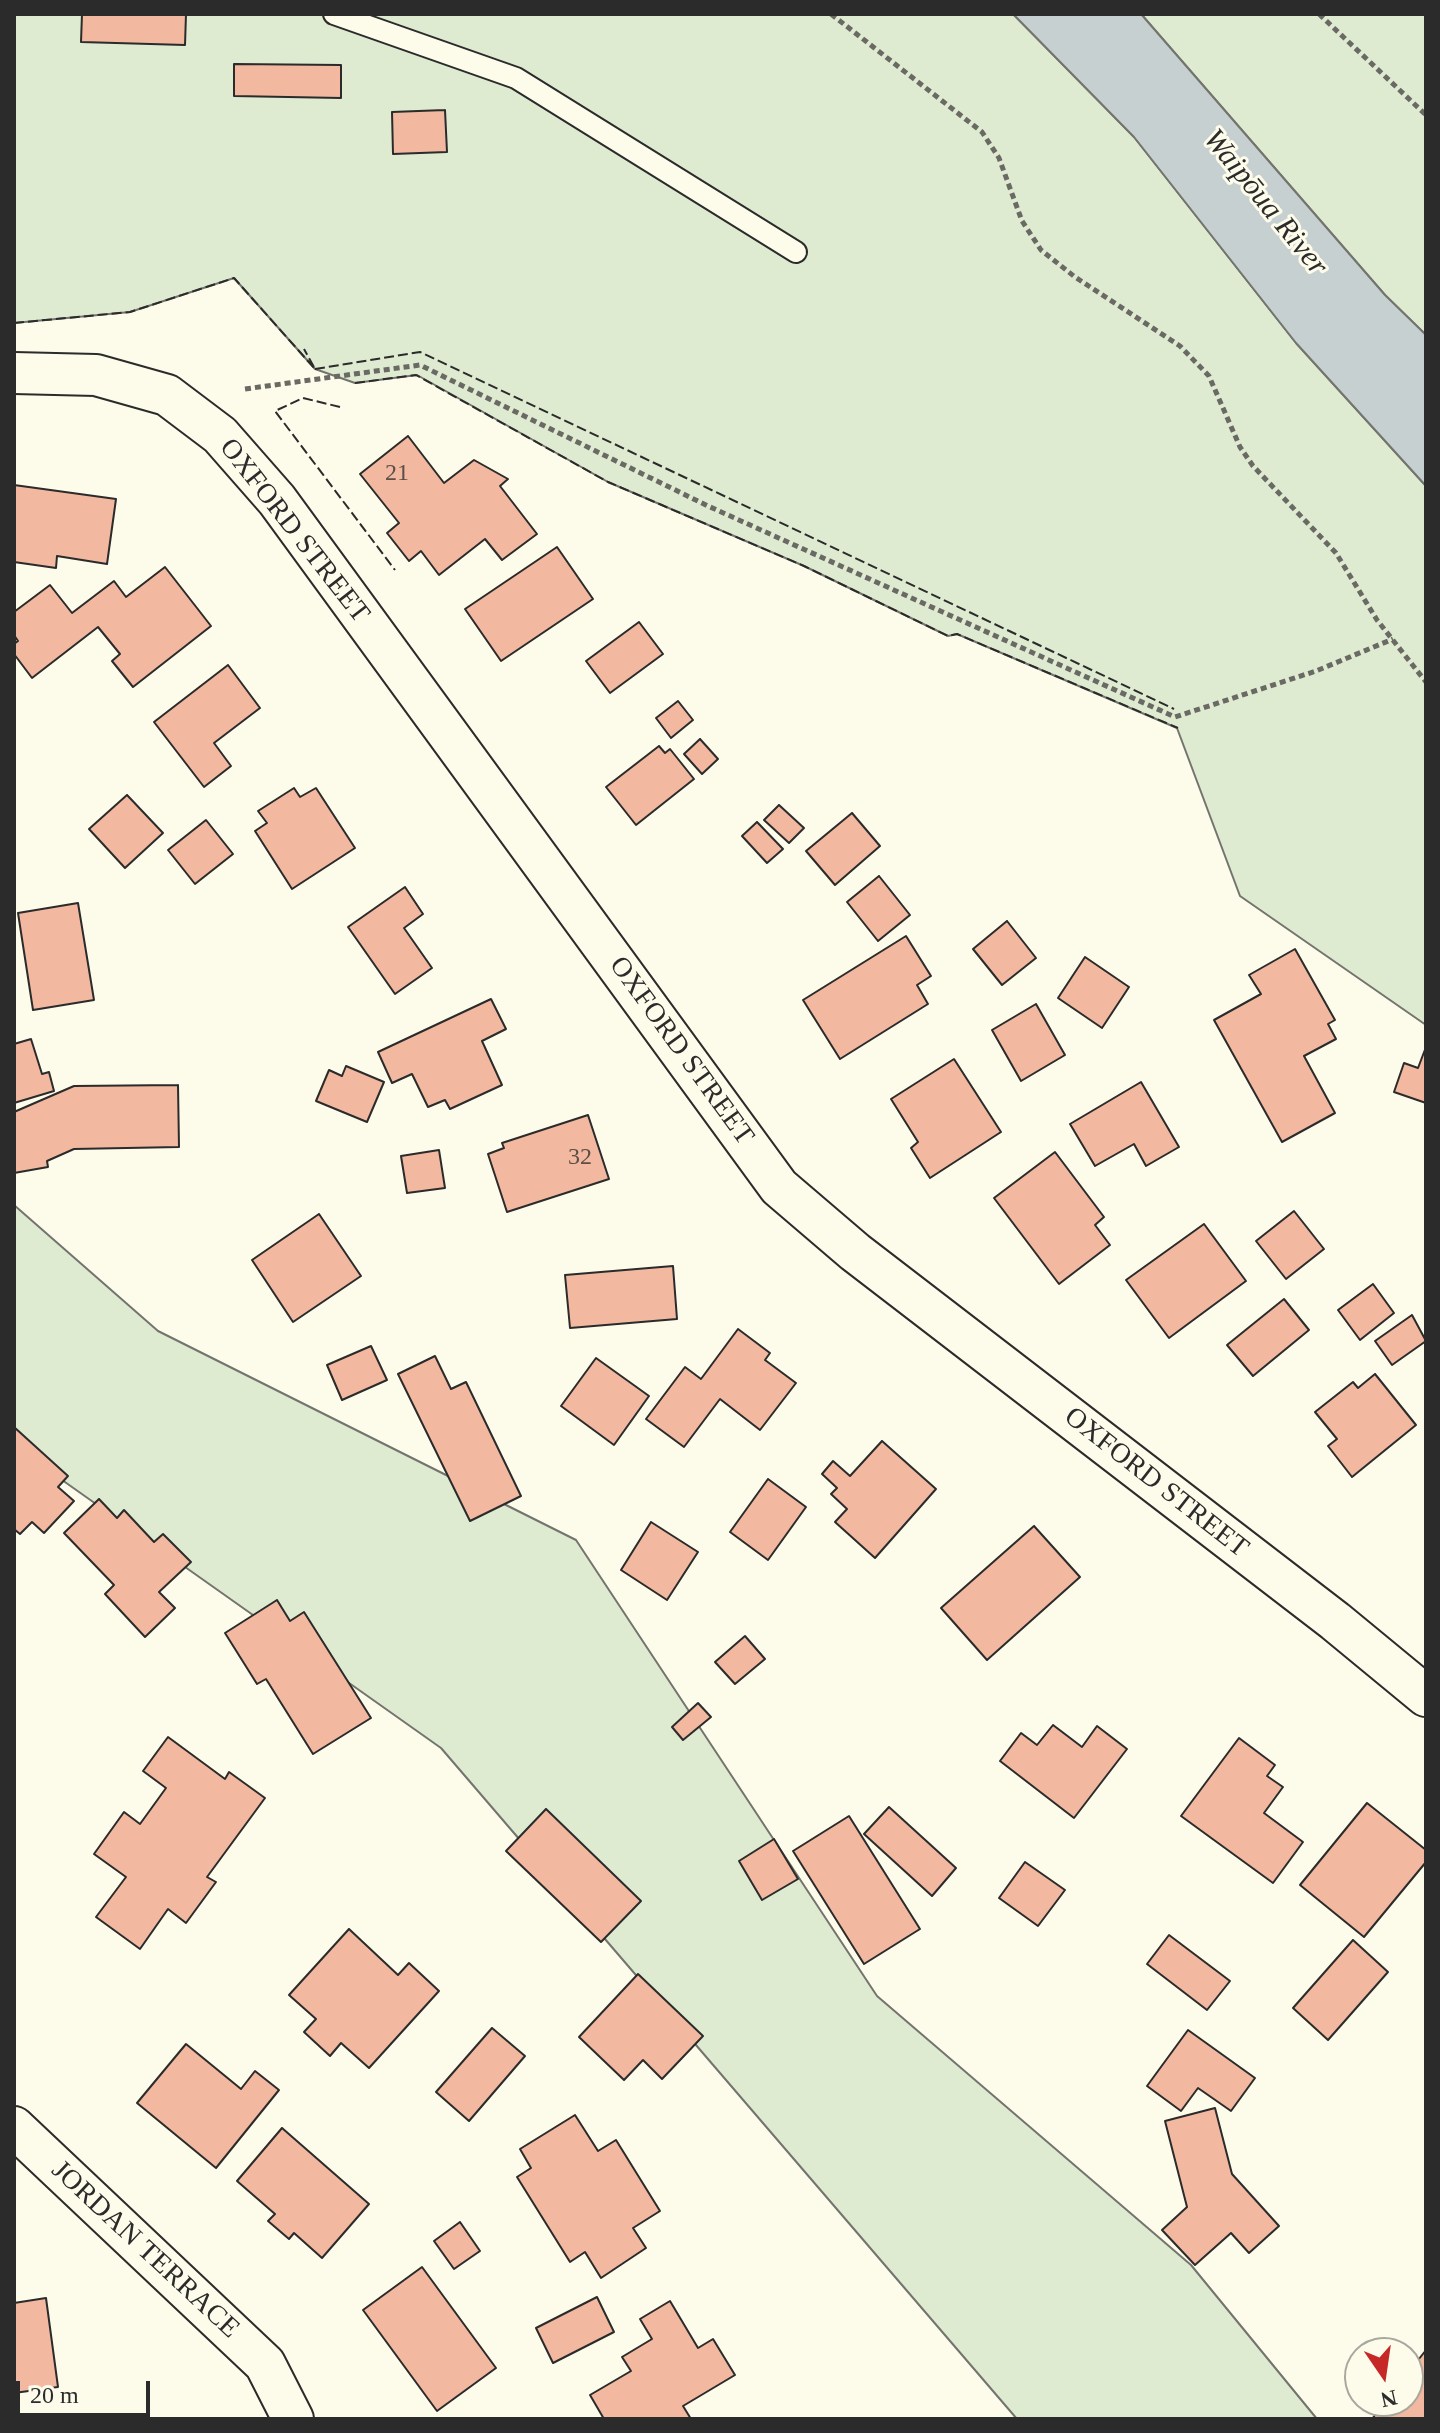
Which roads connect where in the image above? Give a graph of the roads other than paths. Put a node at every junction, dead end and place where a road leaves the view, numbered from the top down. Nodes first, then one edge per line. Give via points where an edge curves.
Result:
1 (334, 14) edge
2 (796, 252) dead end
3 (14, 373) edge
4 (1426, 1696) edge
5 (14, 2127) edge
6 (293, 2419) edge

1 - 2 lane via 516,78
3 - 4 street, OXFORD STREET via 96,375 167,395 220,435 277,500 779,1187 855,1252
5 - 6 street, JORDAN TERRACE via 265,2364

